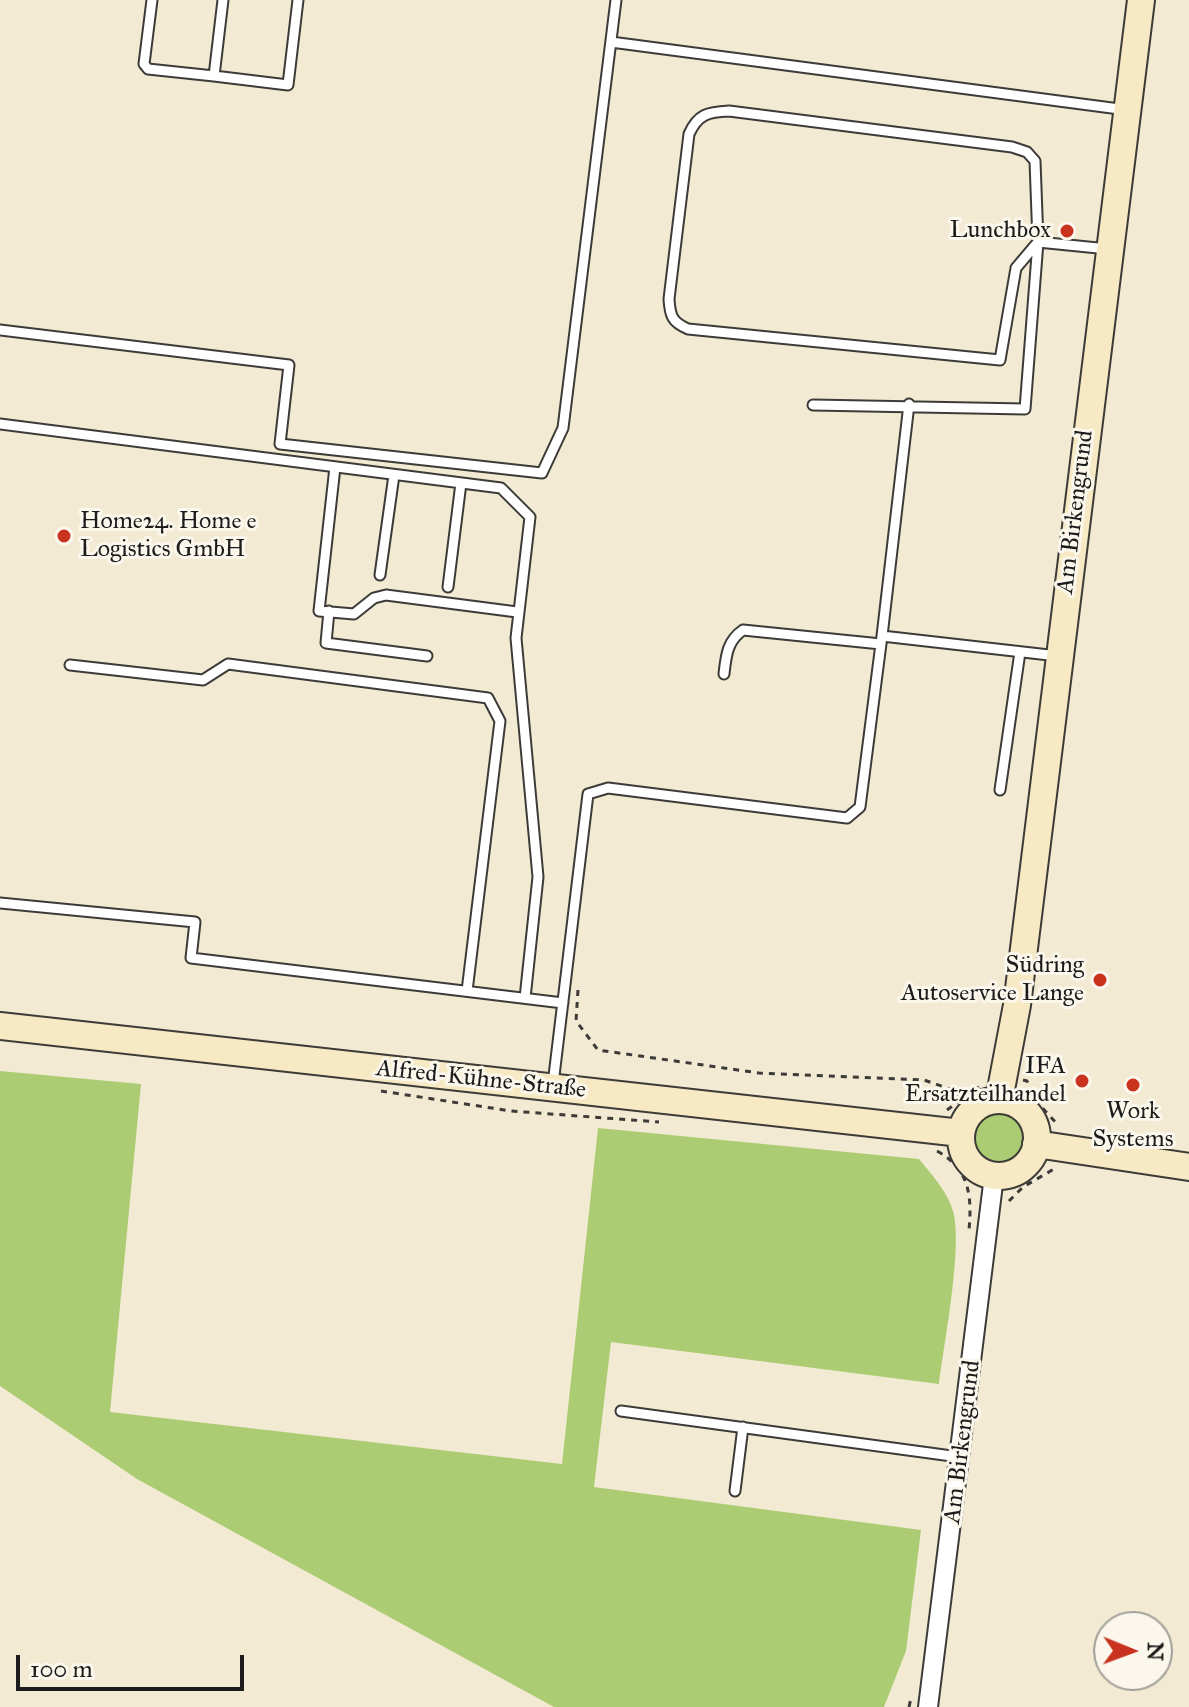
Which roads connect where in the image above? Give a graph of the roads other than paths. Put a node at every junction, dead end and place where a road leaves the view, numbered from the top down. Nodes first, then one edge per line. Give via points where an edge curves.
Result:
1 (152, 0) edge
2 (223, 0) edge
3 (298, 0) edge
4 (616, 0) edge
5 (1141, 0) edge
6 (611, 42) junction
7 (214, 76) junction
8 (1128, 110) junction
9 (1038, 242) junction
10 (1108, 249) junction
11 (0, 330) edge
12 (909, 404) junction
13 (813, 405) dead end
14 (0, 424) edge
15 (335, 467) junction
16 (394, 475) junction
17 (461, 483) junction
18 (380, 575) dead end
19 (448, 587) dead end
20 (329, 611) junction
21 (517, 612) junction
22 (881, 640) junction
23 (1020, 652) junction
24 (427, 656) dead end
25 (1058, 656) junction
26 (70, 665) dead end
27 (724, 674) dead end
28 (1000, 790) dead end
29 (0, 903) edge
30 (467, 991) junction
31 (525, 998) junction
32 (563, 1003) junction
33 (0, 1026) edge
34 (552, 1089) junction
35 (1007, 1090) junction
36 (952, 1125) junction
37 (1036, 1144) junction
38 (1189, 1167) edge
39 (994, 1176) junction
40 (621, 1411) dead end
41 (743, 1427) junction
42 (961, 1458) junction
43 (735, 1491) dead end
44 (928, 1707) edge

1 - 7 lane via 144,64 148,69
2 - 7 lane
3 - 7 lane via 288,85
4 - 6 lane
5 - 8 main road, Am Birkengrund
6 - 8 lane
6 - 11 lane via 563,428 542,473 280,444 289,365
8 - 10 main road, Am Birkengrund
9 - 9 lane via 1016,268 1000,360 688,329 670,316 689,134 695,120 708,112 1027,152 1035,161
9 - 10 lane
9 - 12 lane via 1025,409
10 - 25 main road, Am Birkengrund
12 - 13 lane
12 - 22 lane
14 - 15 lane
15 - 16 lane
15 - 20 lane via 319,611
16 - 17 lane
16 - 18 lane
17 - 19 lane
17 - 21 lane via 501,488 530,517
20 - 21 lane via 354,614 386,595
20 - 24 lane via 326,643
21 - 31 lane via 538,877
22 - 23 lane
22 - 27 lane via 743,630 727,651
22 - 32 lane via 860,807 847,818 608,788 588,794
23 - 25 lane
23 - 28 lane
25 - 35 main road, Am Birkengrund
26 - 30 lane via 203,680 228,664 488,698 500,721
29 - 30 lane via 195,922 191,958
30 - 31 lane
31 - 32 lane
32 - 34 lane
33 - 34 main road, Alfred-Kühne-Straße
34 - 36 main road, Alfred-Kühne-Straße
35 - 36 main road
35 - 37 main road via 1032,1120
36 - 39 main road via 969,1161
37 - 38 main road
37 - 39 main road via 1022,1168
39 - 42 street, Am Birkengrund
40 - 41 lane
41 - 42 lane
41 - 43 lane
42 - 44 street, Am Birkengrund

